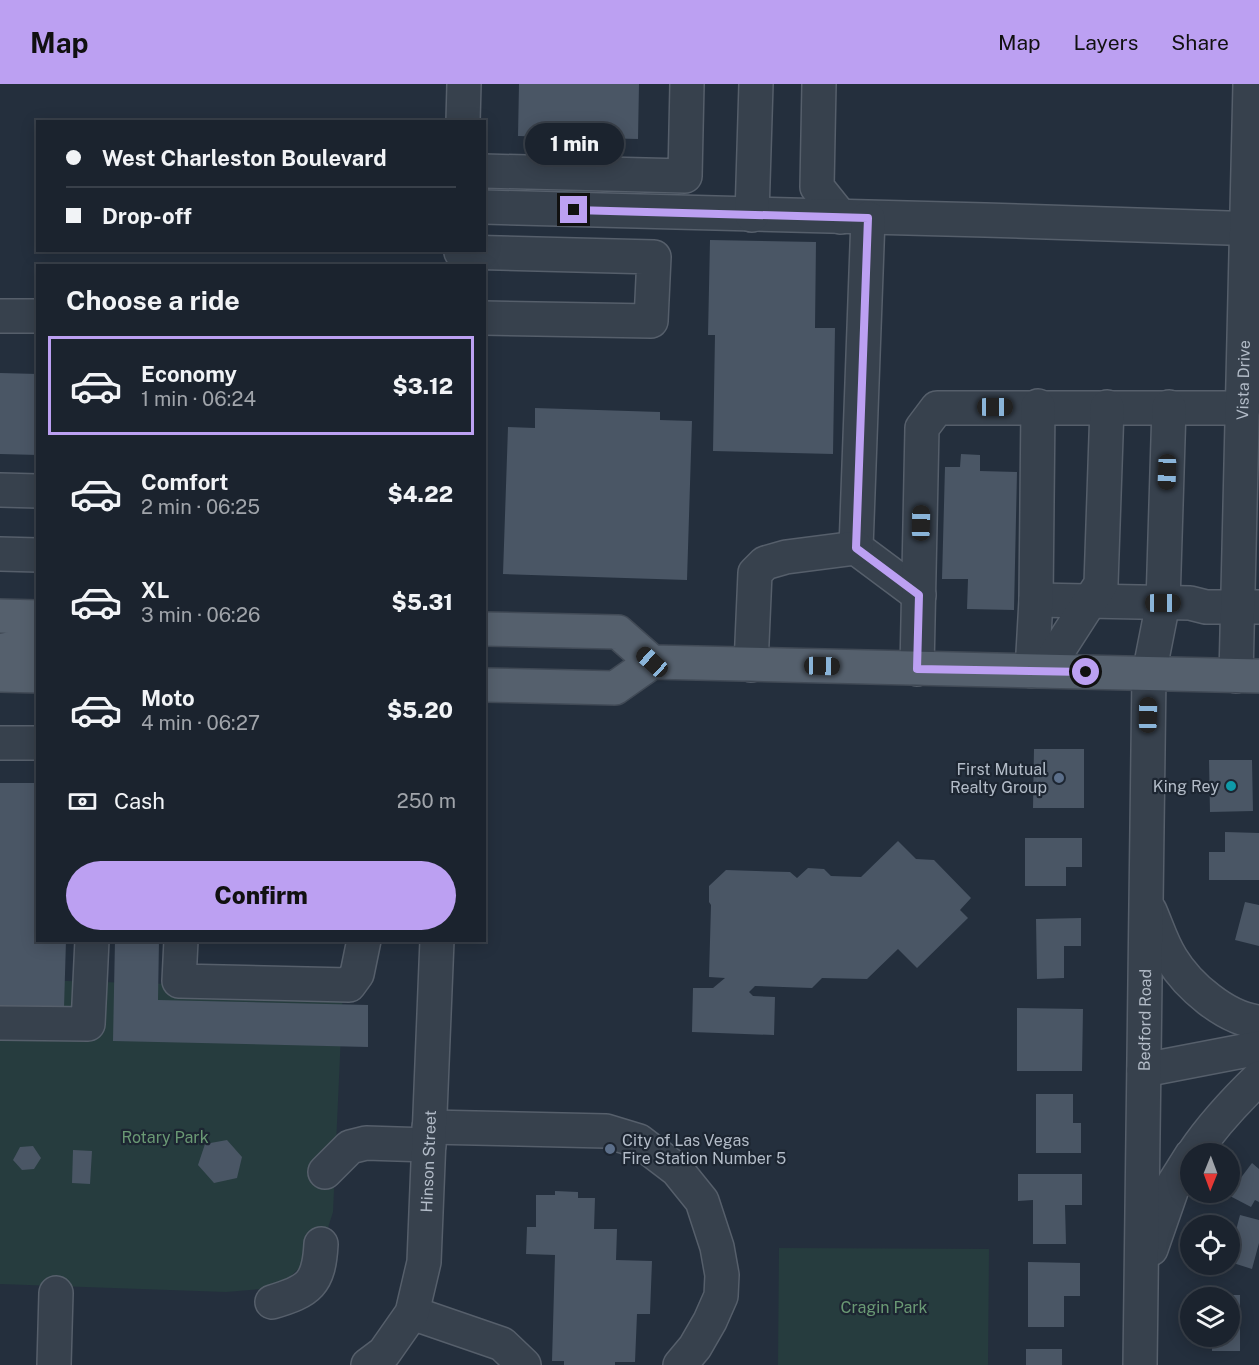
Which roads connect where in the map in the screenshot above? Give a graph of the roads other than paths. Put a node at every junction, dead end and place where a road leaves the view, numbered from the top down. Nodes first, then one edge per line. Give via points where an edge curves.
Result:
1 (464, 84) edge
2 (687, 84) edge
3 (756, 84) edge
4 (819, 84) edge
5 (1250, 84) edge
6 (463, 120) edge
7 (486, 171) edge
8 (486, 207) edge
9 (752, 215) junction
10 (854, 217) junction
11 (1253, 229) edge
12 (461, 256) edge
13 (0, 316) edge
14 (36, 316) edge
15 (486, 318) edge
16 (1038, 406) junction
17 (1107, 407) junction
18 (1169, 407) junction
19 (1243, 408) junction
20 (0, 490) edge
21 (36, 491) edge
22 (856, 548) junction
23 (0, 554) edge
24 (36, 555) edge
25 (1249, 564) edge
26 (919, 595) junction
27 (1036, 600) junction
28 (1090, 601) junction
29 (1163, 603) junction
30 (1248, 607) edge
31 (0, 616) edge
32 (36, 617) edge
33 (486, 629) edge
34 (36, 647) edge
35 (0, 651) edge
36 (652, 662) junction
37 (751, 665) junction
38 (917, 669) junction
39 (1038, 671) junction
40 (1149, 674) junction
41 (0, 675) edge
42 (36, 676) edge
43 (1248, 676) edge
44 (486, 685) edge
45 (0, 743) edge
46 (36, 743) edge
47 (1146, 900) junction
48 (92, 942) edge
49 (181, 942) edge
50 (364, 942) edge
51 (437, 942) edge
52 (1259, 1022) edge
53 (0, 1023) edge
54 (1259, 1048) edge
55 (1144, 1070) junction
56 (1259, 1078) edge
57 (429, 1136) junction
58 (1200, 1143) edge
59 (325, 1172) dead end
60 (1180, 1174) edge
61 (321, 1244) dead end
62 (1141, 1279) junction
63 (57, 1293) dead end
64 (272, 1302) dead end
65 (412, 1312) junction
66 (54, 1365) edge
67 (368, 1365) edge
68 (524, 1365) edge
69 (680, 1365) edge
70 (1140, 1365) edge

1 - 6 street
2 - 7 street via 685,176
3 - 9 street
4 - 10 street via 817,187
5 - 11 street, Vista Drive
8 - 9 street
9 - 10 street
10 - 11 street
10 - 22 street
11 - 19 street, Vista Drive
12 - 15 street via 654,257 651,321
13 - 14 street
16 - 17 street
16 - 26 street via 937,408 922,428
16 - 27 street
17 - 18 street
17 - 28 street via 1101,584
18 - 19 street
18 - 29 street, Bedford Road
19 - 25 street, Vista Drive
20 - 21 street
22 - 26 street
22 - 37 street via 786,557 765,563 755,573
23 - 24 street
25 - 30 street, Vista Drive
26 - 38 street
27 - 28 street
27 - 39 street
28 - 29 street
28 - 39 street
29 - 30 street
29 - 40 street, Bedford Road
30 - 43 street, Vista Drive
31 - 32 main road
33 - 36 main road via 618,632
34 - 35 main road
36 - 37 main road
36 - 44 main road via 615,688
37 - 38 main road
38 - 39 main road
39 - 40 main road
40 - 43 main road
40 - 47 street, Bedford Road
41 - 42 main road
45 - 46 street
47 - 52 street via 1171,959 1191,984 1217,1005 1248,1021
47 - 55 street, Bedford Road
48 - 53 street via 88,1024
49 - 50 street via 179,981 349,985 357,974
51 - 57 street, Hinson Street
54 - 55 street
55 - 62 street, Bedford Road
56 - 58 street
57 - 59 street via 350,1147
57 - 65 street, Hinson Street via 424,1262
57 - 69 street via 606,1131 639,1141 677,1170 702,1201 722,1275 721,1296 710,1321
60 - 62 street
61 - 64 street via 320,1264 312,1284 295,1295
62 - 70 street, Bedford Road
63 - 66 street
65 - 67 street, Hinson Street via 384,1353
65 - 68 street via 502,1344

